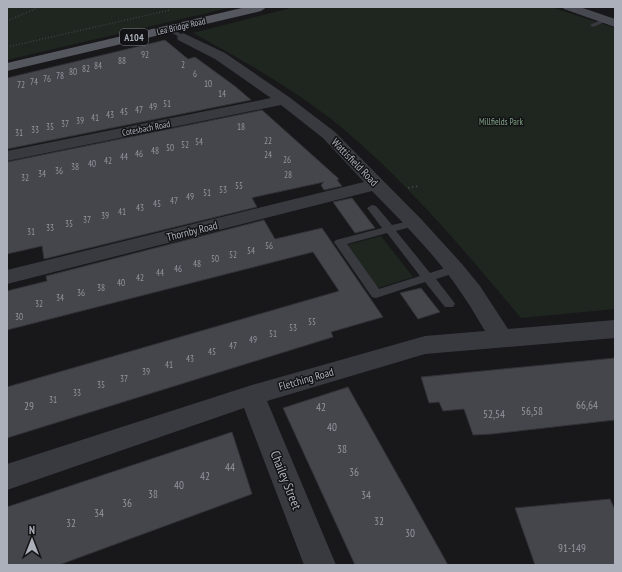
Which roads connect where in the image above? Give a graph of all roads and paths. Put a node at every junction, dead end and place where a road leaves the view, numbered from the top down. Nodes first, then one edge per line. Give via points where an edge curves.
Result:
1 (39, 7) edge
2 (261, 7) edge
3 (568, 7) edge
4 (176, 9) dead end
5 (7, 21) edge
6 (610, 22) edge
7 (593, 25) dead end
8 (176, 33) junction
9 (7, 46) edge
10 (7, 67) edge
11 (284, 100) junction
12 (7, 156) edge
13 (377, 184) junction
14 (418, 186) dead end
15 (407, 188) dead end
16 (372, 208) dead end
17 (414, 223) junction
18 (389, 230) junction
19 (454, 269) junction
20 (7, 277) edge
21 (428, 278) junction
22 (449, 304) dead end
23 (615, 328) edge
24 (502, 339) junction
25 (252, 394) junction
26 (7, 477) edge
27 (320, 565) edge

1 - 5 path
2 - 8 main road, Lea Bridge Road / A104
3 - 6 street
4 - 9 path
6 - 7 lane
8 - 10 main road, Lea Bridge Road / A104
8 - 11 street, Wattisfield Road via 220,56
11 - 12 street, Cotesbach Road
11 - 13 street, Wattisfield Road via 329,135
13 - 17 street, Wattisfield Road
13 - 20 street, Thornby Road
14 - 15 path
16 - 18 lane
17 - 18 lane
17 - 19 street, Wattisfield Road
18 - 21 lane
18 - 21 lane via 340,242 376,294
19 - 21 lane
19 - 24 street, Wattisfield Road via 472,290
21 - 22 lane
23 - 24 street, Fletching Road
24 - 25 street, Fletching Road via 425,345
25 - 26 street, Fletching Road
25 - 27 street, Chailey Street

